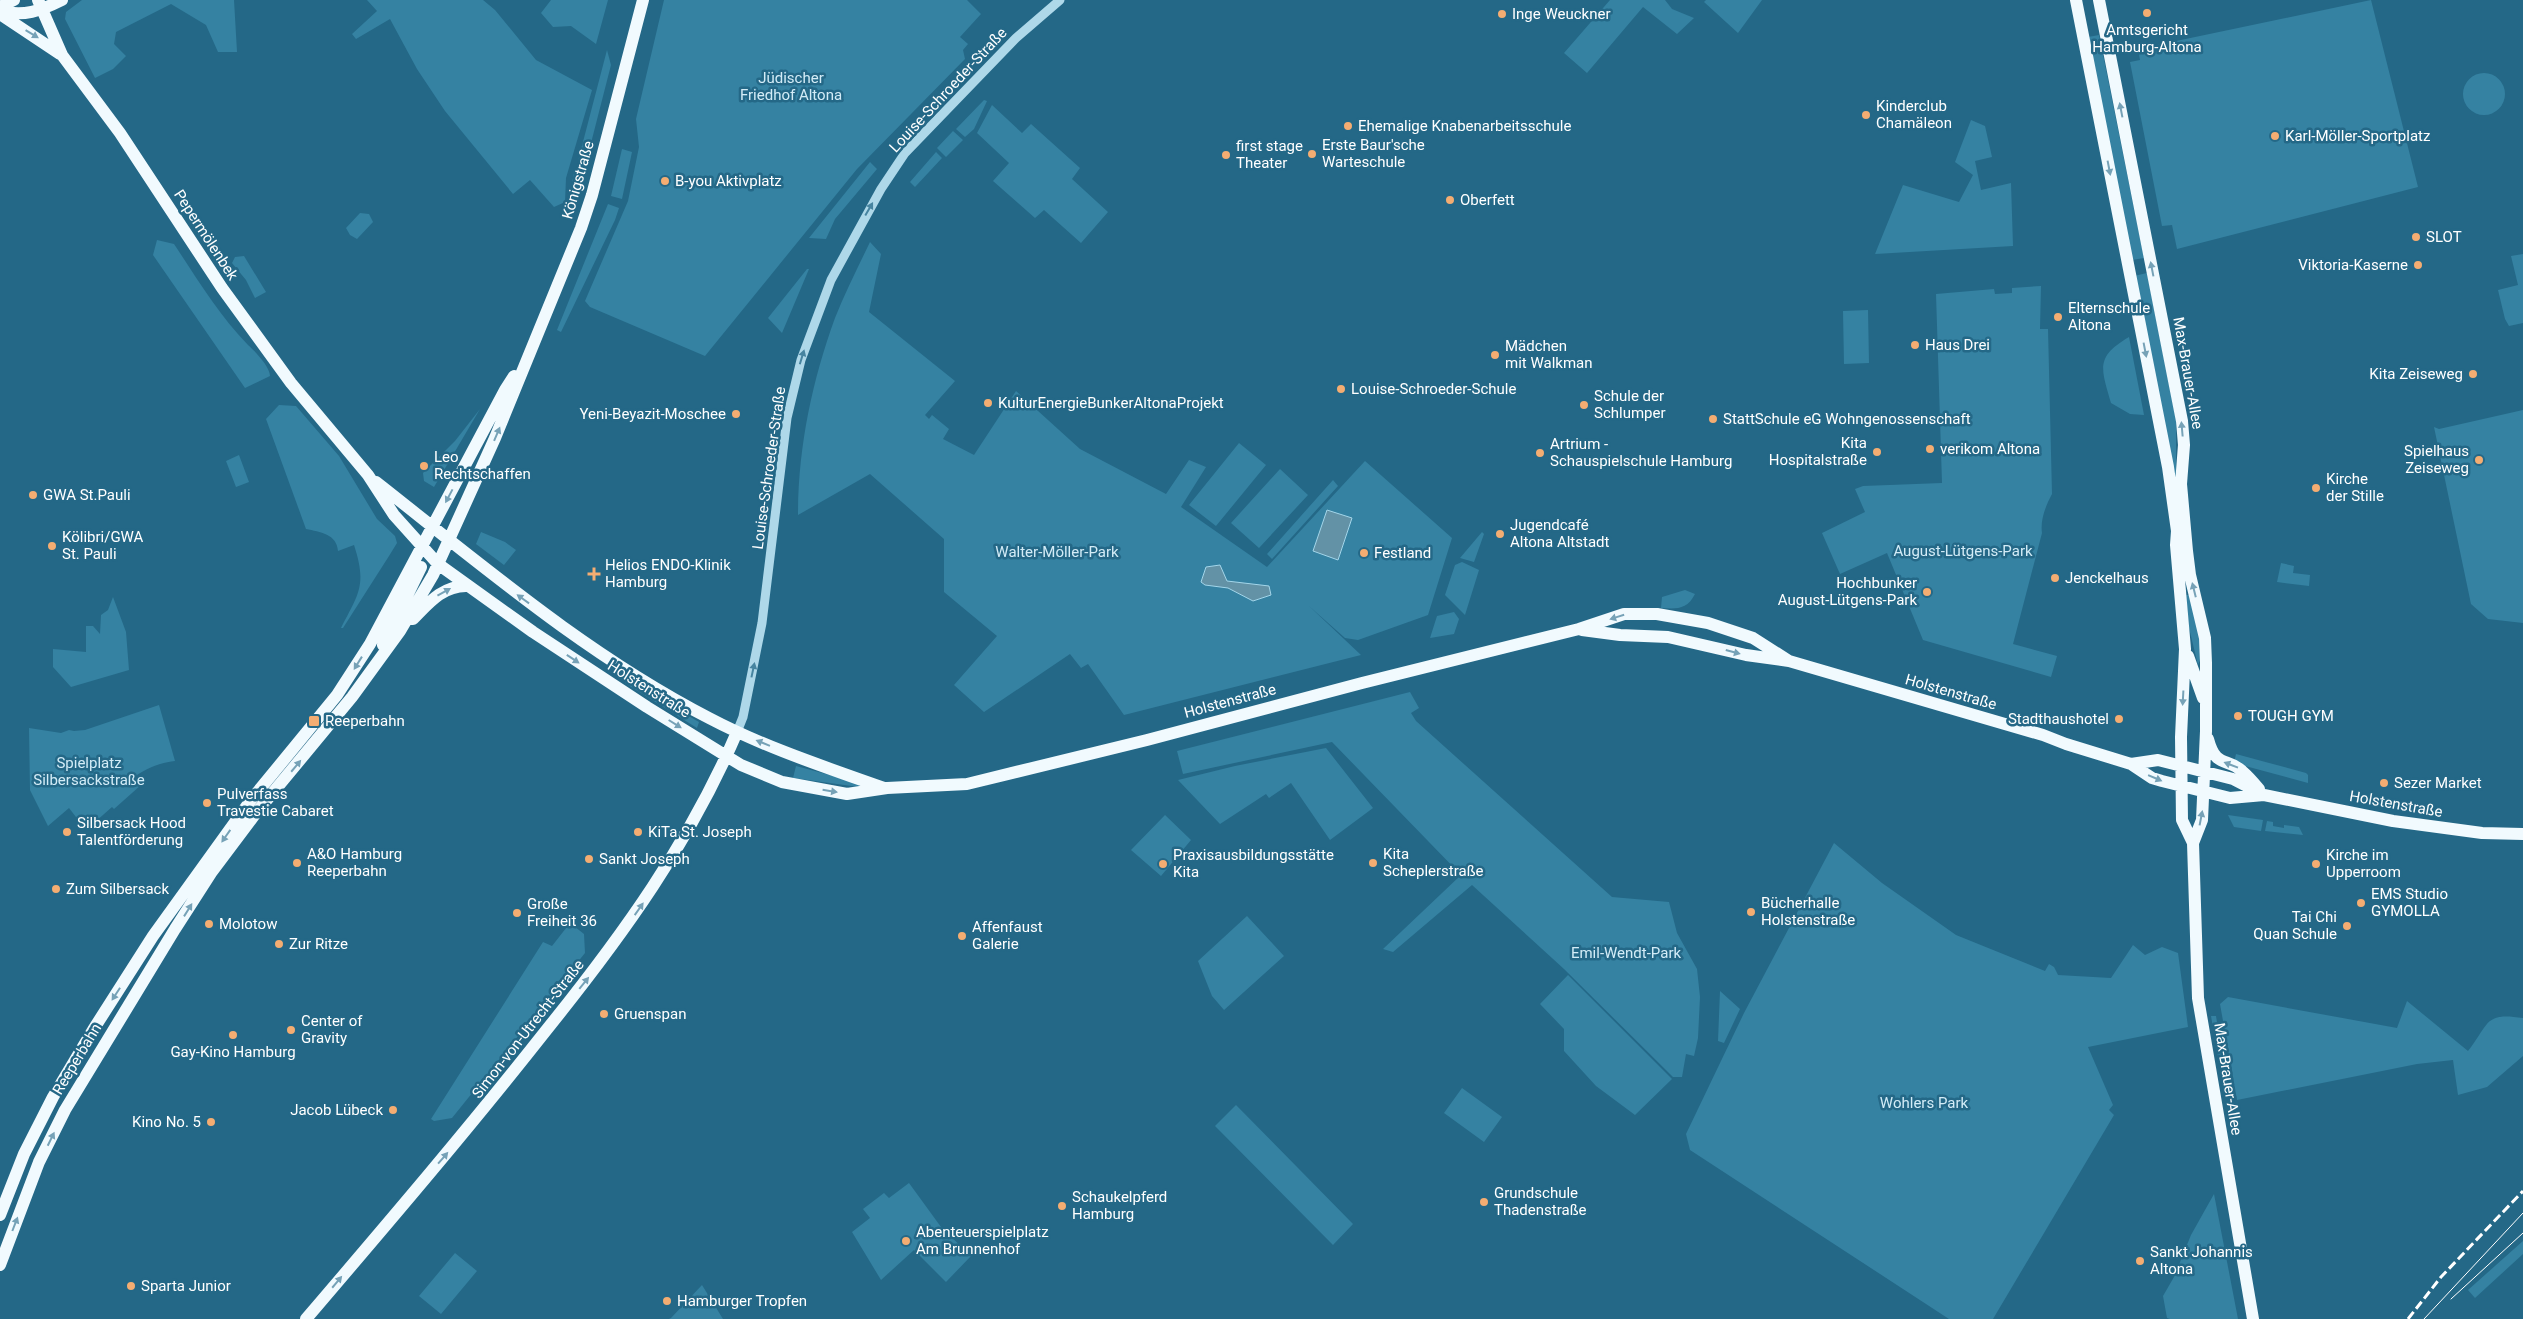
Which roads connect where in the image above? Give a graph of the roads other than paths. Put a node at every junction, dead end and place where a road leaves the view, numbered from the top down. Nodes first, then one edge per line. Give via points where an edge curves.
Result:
1 (14, 0) edge
2 (62, 0) edge
3 (643, 0) edge
4 (1060, 0) edge
5 (2076, 0) edge
6 (2099, 0) edge
7 (40, 5) edge
8 (0, 7) edge
9 (0, 13) edge
10 (62, 55) junction
11 (524, 362) junction
12 (368, 475) junction
13 (432, 527) junction
14 (449, 540) junction
15 (425, 549) junction
16 (438, 564) junction
17 (466, 586) junction
18 (383, 621) junction
19 (1579, 629) junction
20 (394, 632) junction
21 (2185, 649) junction
22 (1789, 661) junction
23 (2206, 705) junction
24 (2206, 731) junction
25 (737, 732) junction
26 (727, 757) junction
27 (2131, 764) junction
28 (2181, 766) junction
29 (2204, 771) junction
30 (2181, 786) junction
31 (887, 788) junction
32 (2203, 792) junction
33 (2264, 795) junction
34 (2523, 834) edge
35 (2193, 843) junction
36 (0, 1215) edge
37 (0, 1265) edge
38 (306, 1319) edge
39 (2253, 1319) edge

1 - 8 main road
2 - 7 main road
3 - 11 main road, Königstraße via 592,195 568,261
25 -> 4 street, Louise-Schroeder-Straße via 762,623 789,409 801,360 825,293 858,229 905,153 967,87
5 -> 21 main road, Max-Brauer-Allee via 2168,467 2177,531
23 -> 6 main road, Max-Brauer-Allee via 2205,638 2190,575 2181,484 2182,421
7 - 9 main road via 14,14
7 - 10 main road, Pepermölenbek
9 -> 10 main road
10 - 12 main road, Pepermölenbek via 291,383
11 -> 13 main road, Königstraße via 504,390
14 -> 11 main road, Königstraße via 498,431
12 - 13 main road, Pepermölenbek
12 - 15 main road, Pepermölenbek via 394,515
13 - 14 main road, Holstenstraße
13 - 15 main road, Reeperbahn
14 - 16 main road
25 -> 14 main road, Holstenstraße via 599,653 510,590
15 - 16 main road, Holstenstraße
15 - 18 main road, Reeperbahn
15 - 20 main road
16 - 17 main road, Holstenstraße
16 - 20 main road
20 -> 17 main road via 438,595
17 -> 26 main road, Holstenstraße via 621,691
18 - 20 main road
18 -> 36 main road, Reeperbahn via 336,695 251,800 153,936 53,1097 24,1154
19 -> 22 main road, Holstenstraße via 1668,637
22 -> 19 main road, Holstenstraße via 1753,638 1708,623 1669,615 1624,614
19 - 31 main road, Holstenstraße via 967,784
37 -> 20 main road, Reeperbahn via 39,1162 65,1110 175,929 211,873 373,669
21 - 23 main road
21 -> 28 main road, Max-Brauer-Allee
22 - 27 main road, Holstenstraße
23 - 24 main road, Max-Brauer-Allee
24 - 29 main road, Max-Brauer-Allee
33 -> 24 main road via 2241,769 2223,762 2213,753
25 - 26 main road, Simon-von-Utrecht-Straße
31 -> 25 main road, Holstenstraße
26 -> 31 main road, Holstenstraße via 758,773 797,786 847,794
38 -> 26 main road, Simon-von-Utrecht-Straße via 461,1138 611,949 669,864
27 - 28 main road, Holstenstraße via 2158,760
27 -> 30 main road, Holstenstraße via 2152,778
28 - 29 main road, Holstenstraße
28 - 30 main road, Max-Brauer-Allee
29 - 32 main road, Max-Brauer-Allee
29 - 33 main road, Holstenstraße via 2234,779
30 - 32 main road, Holstenstraße
30 - 35 main road, Max-Brauer-Allee via 2182,820
32 - 33 main road, Holstenstraße via 2230,798
35 -> 32 main road, Max-Brauer-Allee via 2202,820
33 - 34 main road, Holstenstraße via 2419,825 2482,833
35 - 39 main road, Max-Brauer-Allee via 2198,998

